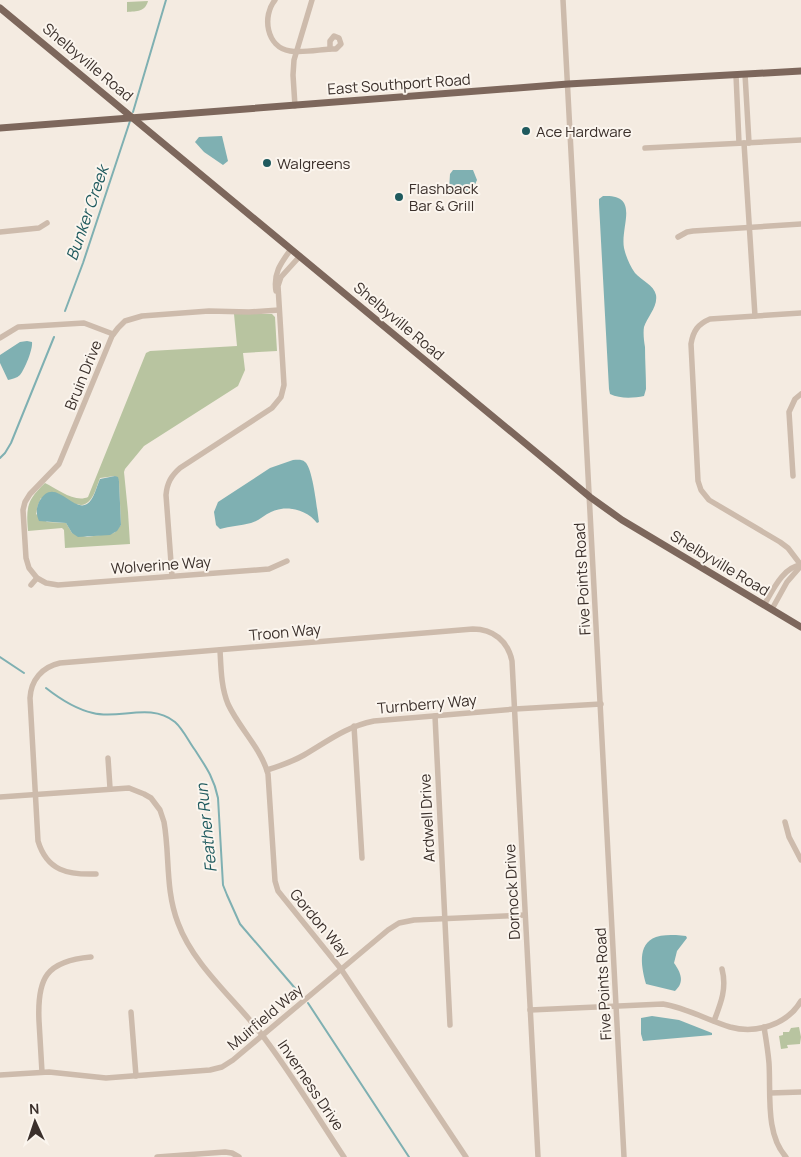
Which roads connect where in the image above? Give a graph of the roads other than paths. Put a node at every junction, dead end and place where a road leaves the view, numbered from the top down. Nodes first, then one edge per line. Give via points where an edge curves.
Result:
1 (275, 0) edge
2 (312, 0) edge
3 (563, 0) edge
4 (0, 8) edge
5 (330, 49) dead end
6 (296, 51) junction
7 (801, 71) edge
8 (745, 74) junction
9 (736, 75) junction
10 (568, 84) junction
11 (295, 106) junction
12 (134, 118) junction
13 (0, 128) edge
14 (801, 140) edge
15 (744, 143) junction
16 (645, 148) dead end
17 (47, 223) dead end
18 (801, 224) edge
19 (749, 228) junction
20 (0, 232) edge
21 (678, 238) dead end
22 (291, 249) junction
23 (300, 256) junction
24 (279, 310) junction
25 (801, 313) edge
26 (756, 316) junction
27 (113, 334) junction
28 (0, 338) edge
29 (801, 394) edge
30 (793, 476) dead end
31 (590, 497) junction
32 (287, 562) dead end
33 (801, 566) edge
34 (172, 576) junction
35 (37, 578) junction
36 (31, 585) dead end
37 (764, 604) junction
38 (772, 609) junction
39 (801, 627) edge
40 (492, 633) joint
41 (220, 650) junction
42 (601, 704) junction
43 (515, 709) junction
44 (435, 716) junction
45 (354, 726) junction
46 (108, 758) dead end
47 (267, 770) junction
48 (110, 788) junction
49 (35, 794) junction
50 (0, 796) edge
51 (784, 822) dead end
52 (362, 858) dead end
53 (801, 860) edge
54 (96, 874) dead end
55 (525, 915) junction
56 (445, 918) junction
57 (91, 958) dead end
58 (342, 968) junction
59 (722, 969) dead end
60 (801, 1001) edge
61 (616, 1006) junction
62 (530, 1010) junction
63 (131, 1012) dead end
64 (714, 1021) junction
65 (450, 1025) dead end
66 (764, 1027) junction
67 (262, 1035) junction
68 (42, 1072) junction
69 (0, 1075) edge
70 (136, 1076) junction
71 (801, 1092) edge
72 (770, 1093) junction
73 (237, 1156) edge
74 (786, 1156) edge
75 (157, 1157) edge
76 (344, 1157) edge
77 (466, 1157) edge
78 (538, 1157) edge
79 (624, 1157) edge

1 - 6 street via 268,15 269,34 281,47
2 - 6 street
3 - 10 street, Five Points Road
4 - 12 main road, Shelbyville Road
5 - 6 street
6 - 11 street via 293,71
7 - 8 main road, East Southport Road
8 - 9 main road, East Southport Road
8 - 15 street
9 - 10 main road, East Southport Road
9 - 15 street
10 - 11 main road, East Southport Road
10 - 31 street, Five Points Road
11 - 12 main road, East Southport Road
12 - 13 main road, East Southport Road
12 - 22 main road, Shelbyville Road
14 - 15 street
15 - 16 street
15 - 19 street
17 - 20 street via 39,228
18 - 19 street
19 - 21 street via 686,232
19 - 26 street
22 - 23 main road, Shelbyville Road
22 - 24 street via 276,274
23 - 24 street via 281,277
23 - 31 main road, Shelbyville Road
24 - 27 street, Bruin Drive via 142,316 125,321
24 - 34 street via 284,385 280,400 180,468 168,483 166,495
25 - 26 street
26 - 33 street via 710,319 698,326 692,335 698,484 709,500 788,548
27 - 28 street via 84,323 18,327
27 - 35 street, Bruin Drive via 59,464 25,502 26,558
29 - 30 street via 795,399 790,412
31 - 37 main road, Shelbyville Road via 622,520
31 - 42 street, Five Points Road
32 - 34 street, Wolverine Way via 269,569
33 - 37 street via 794,565 788,569
33 - 38 street via 787,582
34 - 35 street, Wolverine Way via 58,585
35 - 36 street
37 - 38 main road, Shelbyville Road
38 - 39 main road, Shelbyville Road
40 - 41 street, Troon Way via 472,629
40 - 43 street, Dornock Drive via 505,644 511,657
41 - 47 street, Gordon Way via 223,688 228,704
41 - 49 street, Troon Way via 60,663 39,674 31,688 30,698
42 - 43 street, Turnberry Way
42 - 61 street, Five Points Road
43 - 44 street, Turnberry Way
43 - 55 street, Dornock Drive
44 - 45 street, Turnberry Way via 374,721
44 - 56 street, Ardwell Drive
45 - 47 street, Turnberry Way via 295,760
45 - 52 street
46 - 48 street
47 - 58 street, Gordon Way via 277,889
48 - 49 street
48 - 67 street, Inverness Drive via 130,788 154,802 165,824 169,891 181,930 198,959
49 - 50 street
49 - 54 street, Troon Way via 38,839 45,857 65,872
51 - 53 street
55 - 56 street, Muirfield Way
55 - 62 street, Dornock Drive
56 - 58 street, Muirfield Way via 409,921 394,926
56 - 65 street, Ardwell Drive
57 - 68 street via 63,962 50,970 42,983 38,998
58 - 67 street, Muirfield Way
58 - 77 street, Gordon Way
59 - 64 street via 724,992
60 - 66 street via 787,1018
61 - 62 street
61 - 64 street via 670,1005
61 - 79 street, Five Points Road
62 - 78 street, Dornock Drive
63 - 70 street
64 - 66 street via 739,1028
66 - 72 street
67 - 70 street, Muirfield Way via 220,1068
67 - 76 street, Inverness Drive
68 - 69 street, Muirfield Way
68 - 70 street, Muirfield Way via 100,1077
71 - 72 street
72 - 74 street via 772,1132
73 - 75 street via 222,1152

